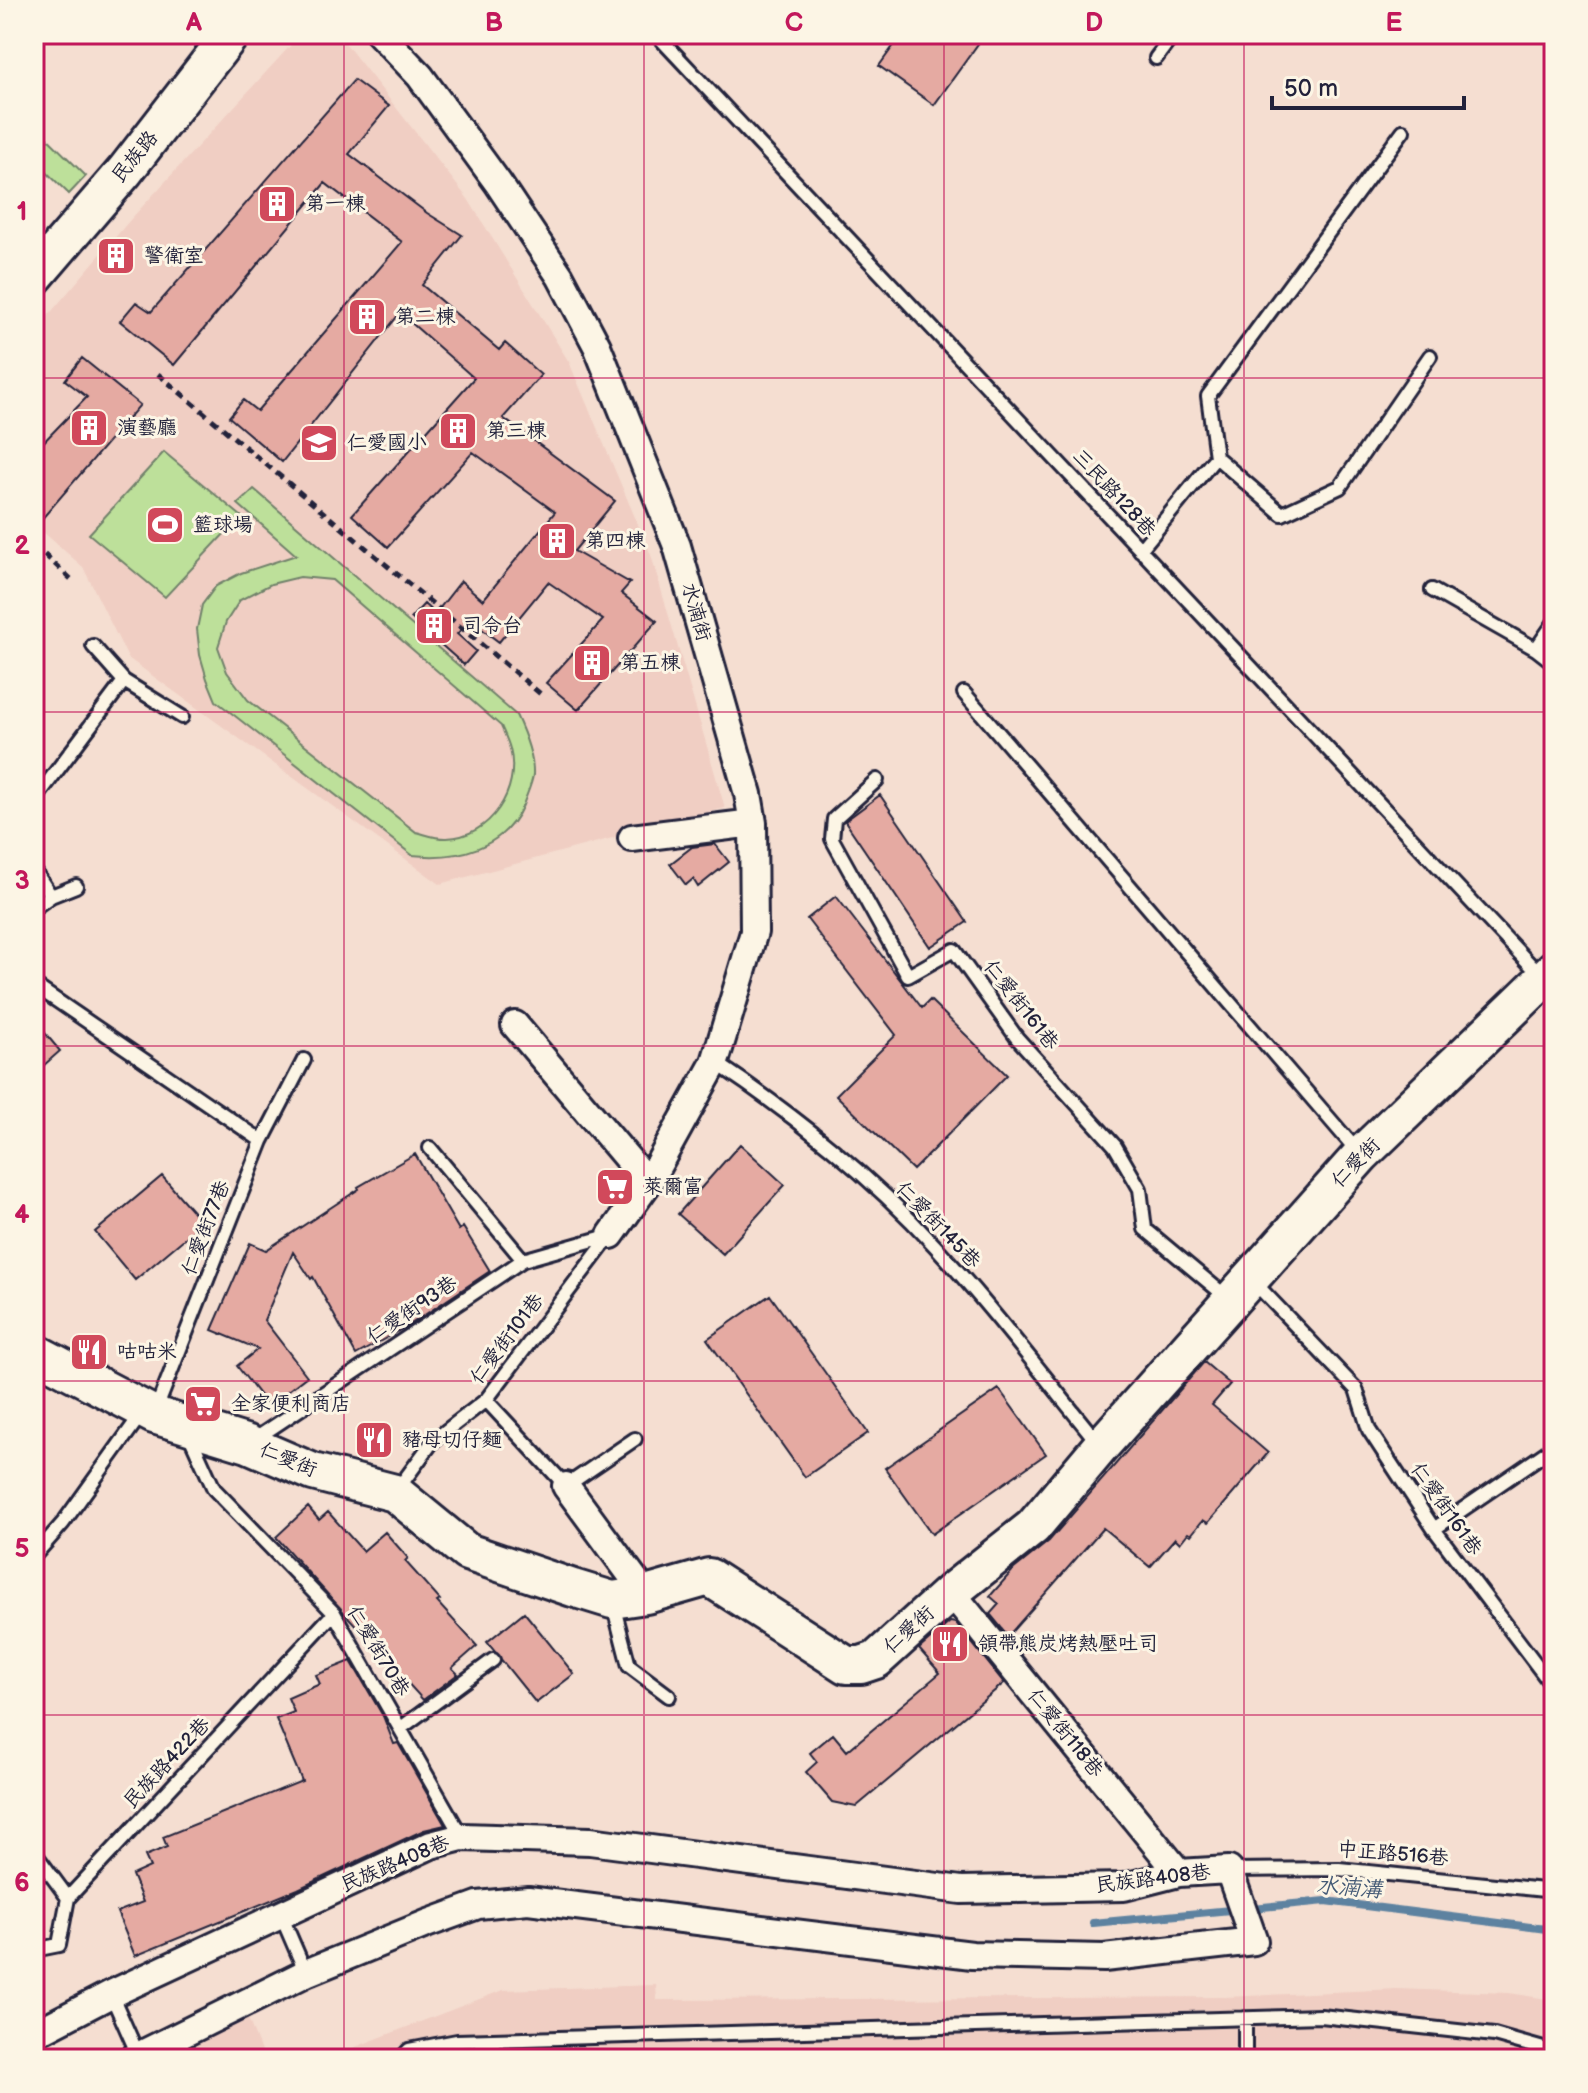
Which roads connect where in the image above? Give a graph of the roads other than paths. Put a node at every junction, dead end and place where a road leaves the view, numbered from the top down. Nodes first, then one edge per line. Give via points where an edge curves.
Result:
1 (231, 34) edge
2 (380, 34) edge
3 (656, 34) edge
4 (1174, 34) edge
5 (1156, 58) dead end
6 (1403, 131) dead end
7 (34, 277) edge
8 (1430, 356) dead end
9 (1216, 457) junction
10 (1140, 550) junction
11 (1432, 590) dead end
12 (1554, 623) edge
13 (93, 646) dead end
14 (1536, 649) junction
15 (1554, 663) edge
16 (124, 681) junction
17 (964, 693) dead end
18 (182, 717) dead end
19 (877, 780) dead end
20 (34, 801) edge
21 (753, 823) junction
22 (632, 838) dead end
23 (34, 870) edge
24 (76, 886) dead end
25 (51, 896) junction
26 (34, 908) edge
27 (1548, 974) edge
28 (34, 985) edge
29 (515, 1025) dead end
30 (304, 1060) dead end
31 (715, 1062) junction
32 (262, 1141) junction
33 (430, 1148) dead end
34 (1361, 1155) junction
35 (648, 1183) junction
36 (611, 1235) junction
37 (523, 1260) junction
38 (1241, 1289) junction
39 (34, 1352) edge
40 (486, 1400) junction
41 (161, 1417) junction
42 (635, 1439) dead end
43 (248, 1444) junction
44 (1101, 1446) junction
45 (1554, 1447) edge
46 (566, 1486) junction
47 (395, 1493) junction
48 (1434, 1529) junction
49 (34, 1556) edge
50 (951, 1592) junction
51 (629, 1598) junction
52 (334, 1613) junction
53 (493, 1660) dead end
54 (1554, 1688) edge
55 (669, 1696) dead end
56 (401, 1728) junction
57 (462, 1837) junction
58 (34, 1852) edge
59 (1229, 1870) junction
60 (1179, 1873) junction
61 (1554, 1891) edge
62 (68, 1898) junction
63 (281, 1915) junction
64 (34, 1950) edge
65 (306, 1973) junction
66 (111, 1994) junction
67 (1245, 2018) junction
68 (34, 2034) edge
69 (1554, 2052) edge
70 (137, 2058) edge
71 (401, 2059) edge
72 (1245, 2059) edge

1 - 7 street, 民族路
2 - 21 street, 水湳街 via 420,76 498,183 560,276 597,346 677,546
3 - 10 lane, 三民路128巷
4 - 5 lane
6 - 9 lane via 1208,396
8 - 9 lane via 1340,487 1282,514
9 - 10 lane
10 - 27 lane, 三民路128巷
11 - 14 lane
12 - 14 lane
13 - 16 lane
14 - 15 lane
16 - 18 lane
16 - 20 lane
17 - 34 lane
19 - 38 lane, 仁愛街161巷 via 834,819 832,839 908,976 954,950 1017,1038 1115,1146 1140,1189 1145,1229
21 - 22 street
21 - 31 street, 水湳街 via 754,932
23 - 25 lane
24 - 25 lane
25 - 26 lane
27 - 34 street, 仁愛街
28 - 32 lane
29 - 35 street
30 - 32 lane, 仁愛街77巷
31 - 35 street, 水湳街
31 - 44 lane, 仁愛街145巷 via 772,1100 934,1245
32 - 41 lane, 仁愛街77巷
33 - 37 lane
34 - 38 street, 仁愛街
35 - 36 street, 水湳街
36 - 37 lane, 仁愛街93巷
36 - 40 lane, 仁愛街101巷
37 - 43 lane, 仁愛街93巷
38 - 44 street, 仁愛街
38 - 48 lane, 仁愛街161巷 via 1356,1389 1369,1430
39 - 41 street, 仁愛街
40 - 46 lane
40 - 47 lane, 仁愛街101巷 via 433,1441
41 - 43 street, 仁愛街
41 - 49 lane, 仁愛街77巷
41 - 52 lane, 仁愛街70巷 via 214,1489
42 - 46 lane
43 - 47 street, 仁愛街 via 313,1472
44 - 50 street, 仁愛街 via 1033,1527
45 - 48 lane
46 - 51 street
47 - 51 street, 仁愛街 via 467,1552
48 - 54 lane, 仁愛街161巷
50 - 51 street, 仁愛街 via 876,1660 861,1665 846,1665 709,1577
50 - 60 street, 仁愛街118巷
51 - 55 lane via 629,1666
52 - 56 lane, 仁愛街70巷
52 - 62 lane, 民族路422巷
53 - 56 lane
56 - 57 lane, 仁愛街70巷
57 - 60 street, 民族路408巷 via 590,1841 961,1890 1124,1887
57 - 63 street, 民族路408巷 via 431,1845
58 - 62 lane
59 - 60 street, 民族路408巷
59 - 61 lane, 中正路516巷 via 1339,1869
59 - 65 street, 民族路408巷 via 1254,1941 1104,1958 972,1955 528,1900 478,1905
62 - 64 lane via 59,1945
63 - 65 lane
63 - 66 street, 民族路408巷
65 - 70 street, 民族路408巷
66 - 68 street, 民族路408巷
66 - 70 lane
67 - 69 lane via 1321,2016 1494,2035
67 - 71 lane via 457,2041 409,2050
67 - 72 lane

